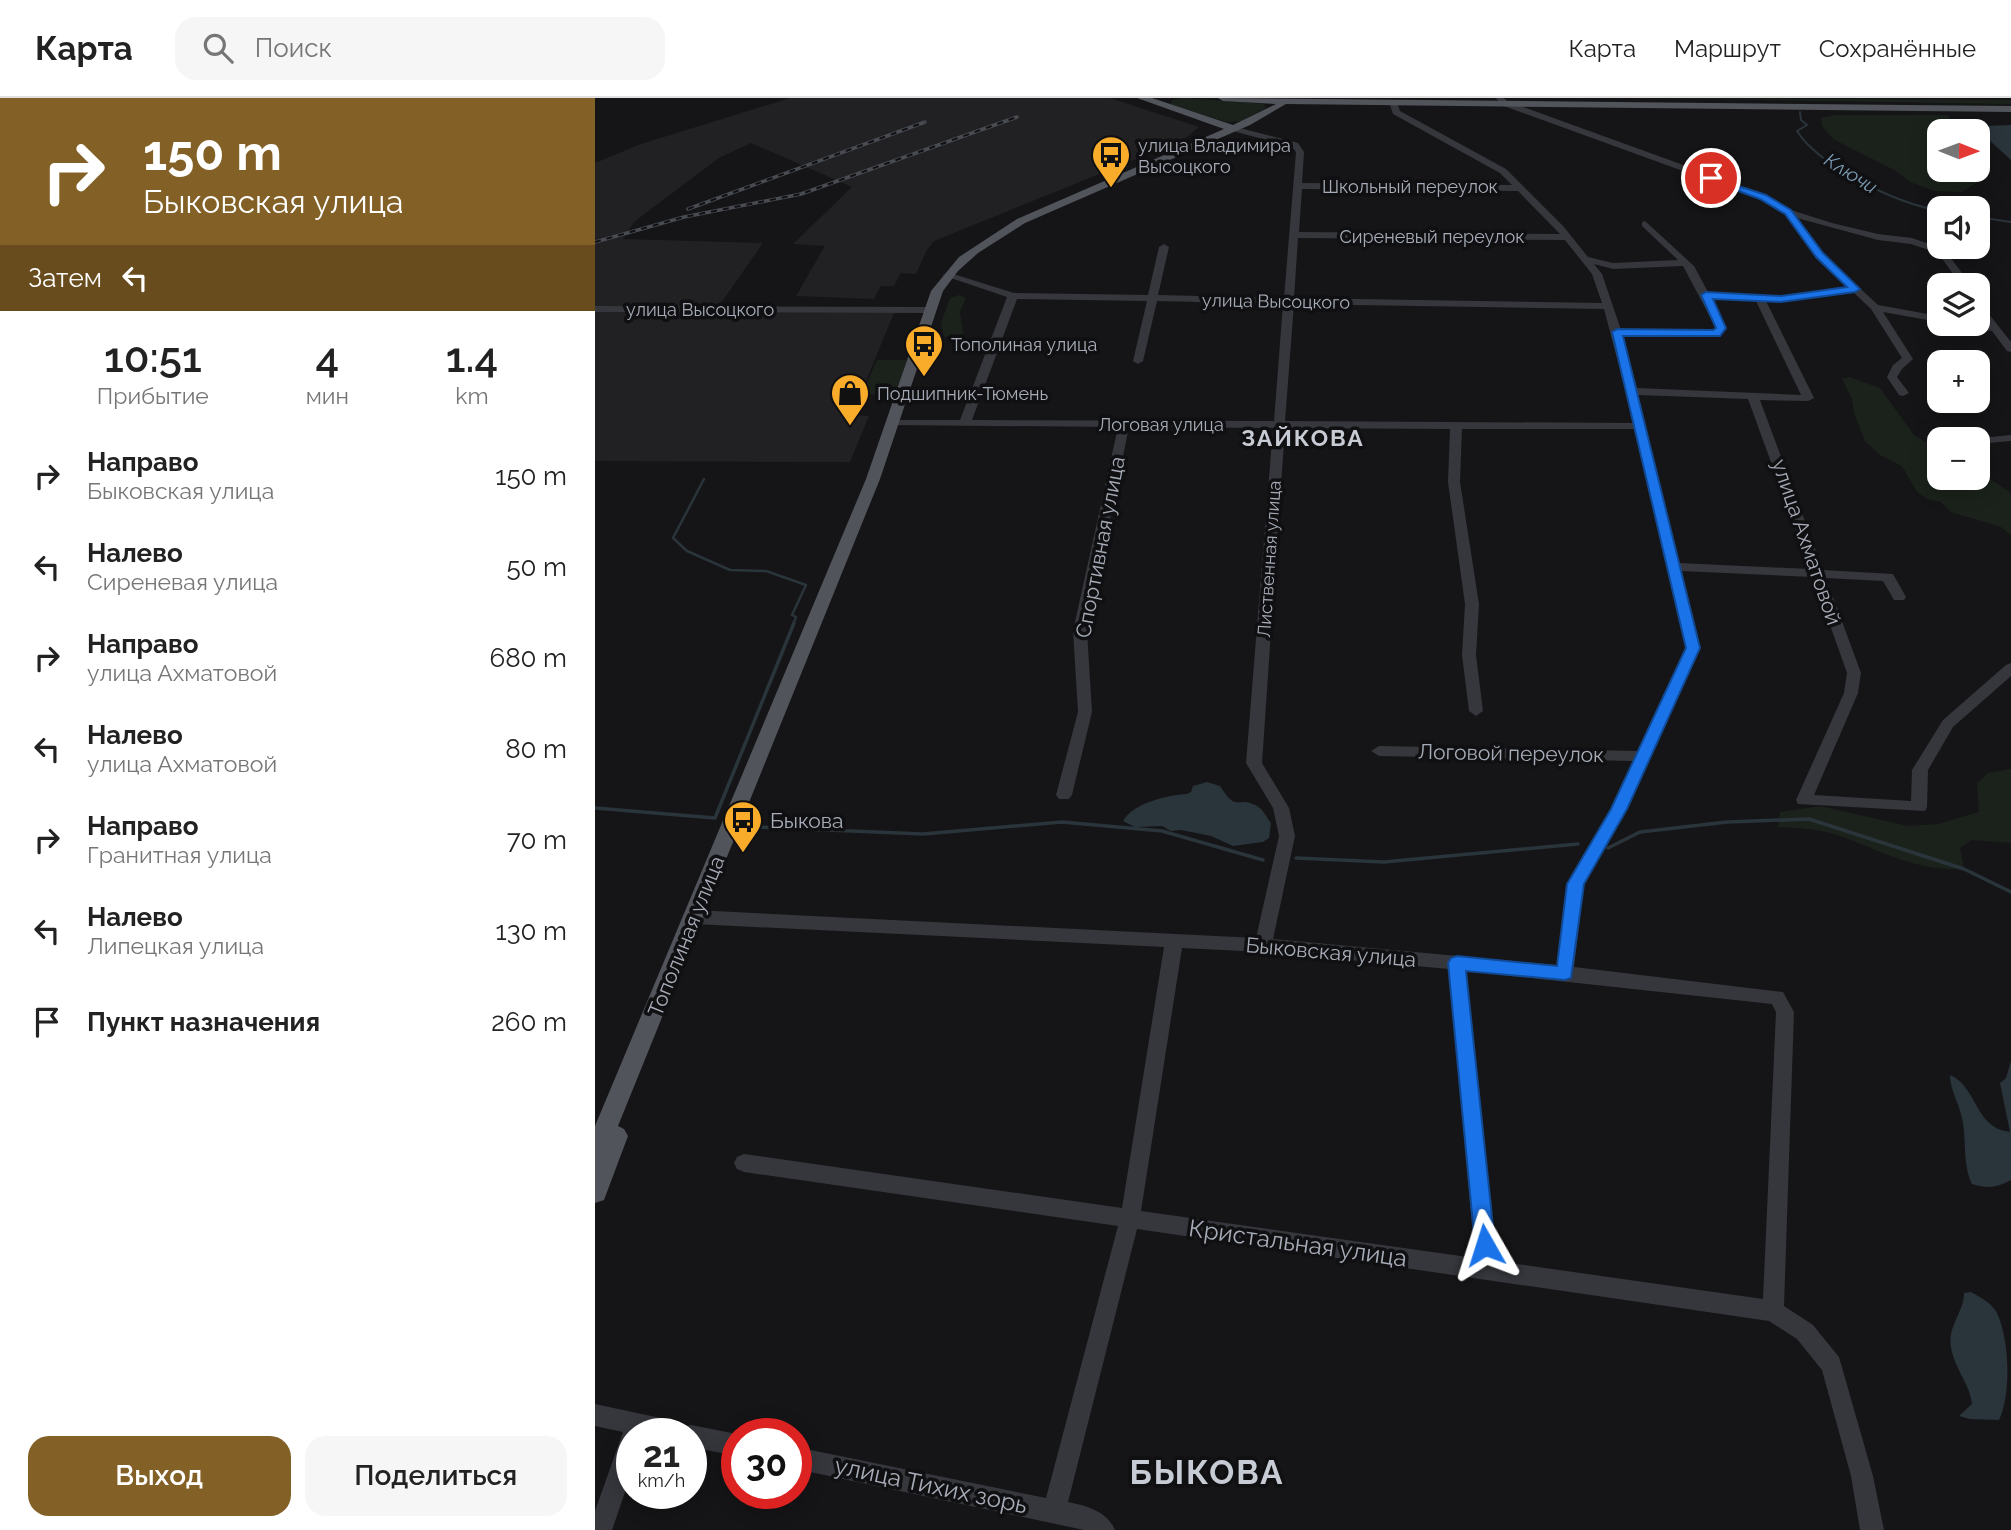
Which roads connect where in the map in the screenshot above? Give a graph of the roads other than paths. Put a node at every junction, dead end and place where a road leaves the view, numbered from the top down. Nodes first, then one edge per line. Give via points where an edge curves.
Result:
1 (1142, 98) edge
2 (1223, 98) edge
3 (1158, 101) edge
4 (1283, 101) junction
5 (1502, 101) edge
6 (1393, 102) junction
7 (2011, 109) edge
8 (1233, 128) junction
9 (1299, 186) junction
10 (1521, 188) junction
11 (1788, 212) junction
12 (1645, 224) dead end
13 (1295, 235) junction
14 (1568, 237) junction
15 (1164, 247) dead end
16 (1586, 259) junction
17 (1686, 263) junction
18 (1957, 273) edge
19 (947, 275) junction
20 (1855, 289) junction
21 (1706, 295) junction
22 (1013, 296) junction
23 (1759, 297) junction
24 (1150, 299) junction
25 (1290, 301) junction
26 (1608, 306) junction
27 (1875, 307) junction
28 (595, 309) edge
29 (932, 310) junction
30 (1927, 316) edge
31 (1990, 319) edge
32 (1990, 327) edge
33 (1997, 328) junction
34 (1617, 332) junction
35 (2011, 349) edge
36 (1138, 361) dead end
37 (1632, 391) junction
38 (1903, 393) dead end
39 (1752, 397) junction
40 (893, 423) junction
41 (965, 423) junction
42 (1124, 424) junction
43 (1279, 424) junction
44 (1456, 425) junction
45 (1638, 426) junction
46 (2011, 438) edge
47 (1990, 440) edge
48 (1674, 567) junction
49 (1817, 573) junction
50 (1899, 597) dead end
51 (2011, 668) edge
52 (1476, 711) dead end
53 (1379, 751) dead end
54 (1643, 757) junction
55 (1064, 795) dead end
56 (694, 917) junction
57 (1174, 940) junction
58 (1263, 945) junction
59 (1457, 963) junction
60 (1565, 973) junction
61 (650, 1024) junction
62 (595, 1154) edge
63 (744, 1163) dead end
64 (595, 1192) edge
65 (1130, 1218) junction
66 (1487, 1271) junction
67 (1773, 1311) junction
68 (595, 1415) edge
69 (616, 1424) edge
70 (812, 1461) edge
71 (616, 1484) edge
72 (1054, 1511) junction
73 (600, 1530) edge
74 (1103, 1530) edge
75 (1872, 1530) edge

1 - 3 main road
2 - 4 main road
3 - 8 main road
4 - 6 main road
4 - 8 main road, Тополиная улица
5 - 6 main road
5 - 7 main road
5 - 11 street via 1763,197
6 - 10 street via 1397,112 1503,172
8 - 9 street, Лиственная улица via 1295,145 1300,152
8 - 19 main road, Тополиная улица via 1021,221 988,240
9 - 10 street, Школьный переулок
9 - 13 street, Лиственная улица
10 - 14 street
11 - 18 street via 1941,251
11 - 20 street via 1819,255
12 - 17 street
13 - 14 street, Сиреневый переулок
13 - 25 street, Лиственная улица
14 - 16 street
15 - 24 street
16 - 17 street via 1613,266
16 - 26 street via 1597,274
17 - 21 street
19 - 22 street, улица Высоцкого
19 - 29 main road, Тополиная улица
20 - 23 street via 1781,299
20 - 27 street
21 - 23 street
21 - 34 street via 1721,328 1716,334
22 - 24 street, улица Высоцкого
22 - 41 street
23 - 39 street via 1808,398
24 - 25 street, улица Высоцкого
24 - 36 street
25 - 26 street, улица Высоцкого
25 - 43 street, Лиственная улица
26 - 34 street
27 - 30 street
27 - 38 street via 1908,359 1892,377
28 - 29 street, улица Высоцкого
29 - 40 main road, Тополиная улица
31 - 33 street
32 - 33 street
33 - 35 street
34 - 37 street
37 - 39 street
37 - 45 street
39 - 49 street, улица Ахматовой
40 - 41 street, Логовая улица
40 - 56 main road, Тополиная улица via 833,582
41 - 42 street, Логовая улица
42 - 43 street, Логовая улица
42 - 55 street, Спортивная улица via 1080,631 1085,712
43 - 44 street, Логовая улица
43 - 58 street, Лиственная улица via 1254,762 1281,808 1287,836
44 - 45 street, Логовая улица
44 - 52 street, Логовой переулок via 1454,482 1472,604 1469,655
45 - 48 street
46 - 47 street
48 - 49 street
48 - 54 street via 1693,648
49 - 50 street via 1888,577
49 - 51 street, улица Ахматовой via 1854,673 1851,693 1804,800 1919,807 1920,770 1948,724
53 - 54 street, Логовой переулок
54 - 60 street via 1576,884
56 - 57 street, Быковская улица
56 - 61 main road, Тополиная улица
57 - 58 street, Быковская улица
57 - 65 street
58 - 59 street, Быковская улица
59 - 60 street, Быковская улица
59 - 66 street
60 - 67 street, Быковская улица via 1777,997 1785,1012
61 - 62 main road, Тополиная улица
61 - 64 main road via 632,1094
63 - 65 street, Кристальная улица
65 - 66 street, Кристальная улица
65 - 72 street
66 - 67 street, Кристальная улица
67 - 75 street, Кристальная улица via 1805,1332 1831,1365 1863,1476
68 - 69 street
70 - 72 street, улица Тихих зорь
71 - 73 street
72 - 74 street, улица Тихих зорь via 1087,1518

